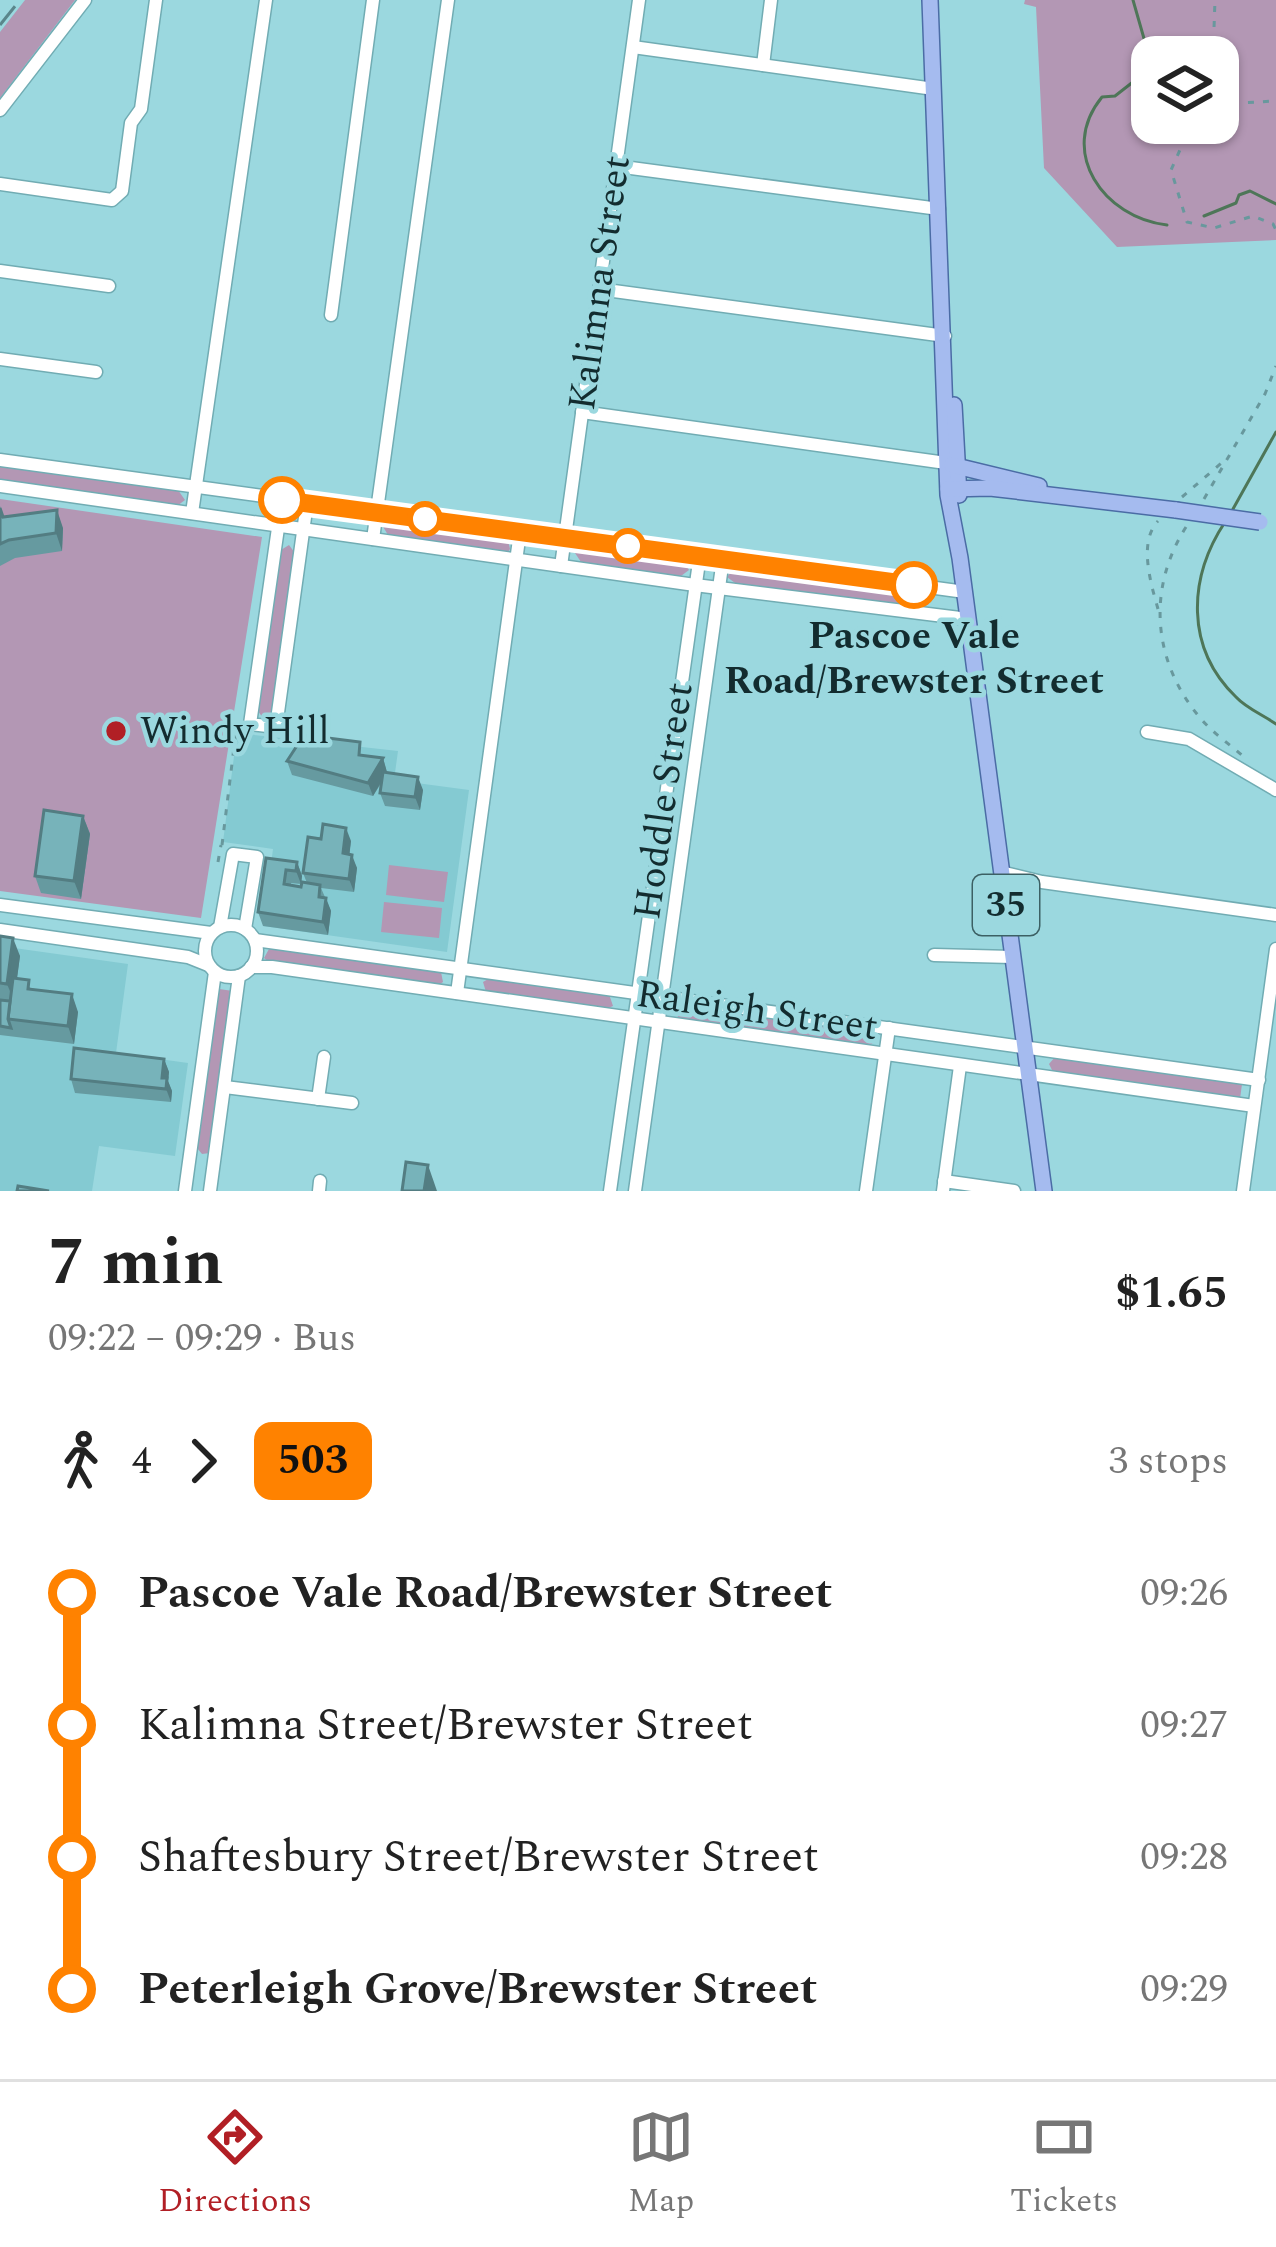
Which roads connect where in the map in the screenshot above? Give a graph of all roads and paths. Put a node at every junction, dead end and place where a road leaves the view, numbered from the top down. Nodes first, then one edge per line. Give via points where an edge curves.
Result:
1 (85, 0) edge
2 (156, 0) edge
3 (266, 0) edge
4 (374, 0) edge
5 (448, 0) edge
6 (639, 0) edge
7 (772, 0) edge
8 (930, 0) edge
9 (1215, 0) edge
10 (1214, 36) edge
11 (633, 47) junction
12 (763, 65) junction
13 (934, 89) junction
14 (1276, 101) edge
15 (1239, 103) edge
16 (0, 110) edge
17 (1183, 144) edge
18 (616, 166) junction
19 (0, 184) edge
20 (939, 208) junction
21 (1276, 230) edge
22 (0, 271) edge
23 (109, 286) dead end
24 (599, 290) junction
25 (331, 315) dead end
26 (945, 336) junction
27 (0, 358) edge
28 (1276, 366) edge
29 (97, 372) dead end
30 (582, 412) junction
31 (1231, 455) junction
32 (0, 460) edge
33 (950, 464) junction
34 (0, 486) edge
35 (195, 488) junction
36 (953, 488) junction
37 (282, 500) junction
38 (1094, 500) junction
39 (307, 503) junction
40 (1179, 505) junction
41 (1197, 510) dead end
42 (377, 512) junction
43 (192, 513) junction
44 (1160, 520) dead end
45 (1268, 523) edge
46 (278, 525) junction
47 (1185, 528) dead end
48 (304, 529) junction
49 (520, 532) junction
50 (564, 538) junction
51 (374, 539) junction
52 (700, 555) junction
53 (722, 559) junction
54 (516, 560) junction
55 (561, 566) junction
56 (695, 586) junction
57 (718, 588) junction
58 (964, 592) junction
59 (1160, 618) junction
60 (968, 619) junction
61 (1147, 732) dead end
62 (1254, 766) dead end
63 (666, 786) junction
64 (691, 790) junction
65 (1276, 790) edge
66 (1002, 879) junction
67 (0, 905) edge
68 (1276, 915) edge
69 (245, 929) junction
70 (0, 930) edge
71 (216, 930) junction
72 (255, 940) junction
73 (1276, 949) edge
74 (934, 955) dead end
75 (1012, 957) junction
76 (212, 968) junction
77 (460, 969) junction
78 (245, 972) junction
79 (457, 993) junction
80 (636, 995) junction
81 (661, 998) junction
82 (633, 1018) junction
83 (657, 1022) junction
84 (889, 1028) junction
85 (1270, 1029) edge
86 (1024, 1047) junction
87 (885, 1055) junction
88 (324, 1057) dead end
89 (960, 1066) junction
90 (1028, 1074) junction
91 (1258, 1080) junction
92 (225, 1087) junction
93 (318, 1099) junction
94 (352, 1103) dead end
95 (1255, 1106) junction
96 (190, 1160) junction
97 (214, 1164) junction
98 (943, 1186) edge
99 (185, 1191) edge
100 (210, 1191) edge
101 (610, 1191) edge
102 (635, 1191) edge
103 (866, 1191) edge
104 (1014, 1191) edge
105 (1043, 1191) edge
106 (1243, 1191) edge

1 - 16 street
2 - 19 street via 122,191 112,200
3 - 35 street
4 - 25 street
5 - 42 street
6 - 11 street, Kalimna Street
7 - 12 street
8 - 13 main road, 35
9 - 10 path
11 - 12 street
11 - 18 street, Kalimna Street
12 - 13 street
13 - 20 main road, 35
14 - 15 path
17 - 21 path via 1171,170 1187,223 1214,228 1252,216
18 - 20 street
18 - 24 street, Kalimna Street
20 - 26 main road, 35
22 - 23 street
24 - 26 street
24 - 30 street, Kalimna Street
26 - 33 main road, 35
27 - 29 street
28 - 31 path
30 - 33 street
30 - 50 street, Kalimna Street
31 - 40 path
31 - 41 path
32 - 35 street
33 - 36 main road, 35
33 - 38 main road
34 - 43 street
35 - 37 street
35 - 43 street
36 - 38 main road
36 - 58 main road, 35
37 - 39 street
37 - 46 street
38 - 40 main road
39 - 42 street
39 - 48 street
40 - 45 main road, bridge
42 - 49 street
42 - 51 street
43 - 46 street
44 - 59 path via 1148,556
46 - 48 street
46 - 48 street via 250,724 263,726 276,727
47 - 59 path via 1162,577
48 - 51 street
49 - 50 street
49 - 54 street
50 - 52 street
50 - 55 street, Kalimna Street
51 - 54 street
52 - 53 street
52 - 56 street, Hoddle Street
53 - 57 street, Hoddle Street
53 - 58 street
54 - 55 street
54 - 77 street
55 - 56 street
56 - 57 street
56 - 63 street, Hoddle Street
57 - 60 street
57 - 64 street, Hoddle Street
58 - 60 main road, 35
59 - 62 path via 1173,677 1198,716
60 - 66 main road, 35
61 - 65 street via 1189,739
63 - 64 street
63 - 80 street, Hoddle Street
64 - 81 street, Hoddle Street
66 - 68 street
66 - 75 main road, 35
67 - 71 street
69 - 71 street
69 - 71 street via 257,857 233,854
69 - 72 street
70 - 76 street via 188,957
71 - 76 street via 204,949
72 - 77 street, Raleigh Street
72 - 78 street via 257,954
73 - 85 street
74 - 75 street
75 - 86 main road, 35
76 - 78 street
76 - 96 street
77 - 79 street
77 - 80 street, Raleigh Street
78 - 79 street, Raleigh Street
78 - 92 street
79 - 82 street, Raleigh Street
80 - 81 street, Raleigh Street
80 - 82 street, Hoddle Street
81 - 83 street, Hoddle Street
81 - 84 street, Raleigh Street
82 - 83 street, Raleigh Street
82 - 101 street, Hoddle Street
83 - 87 street, Raleigh Street
83 - 102 street, Hoddle Street
84 - 86 street, Raleigh Street
84 - 87 street
85 - 91 street
86 - 90 main road, 35
86 - 91 street, Raleigh Street
87 - 89 street, Raleigh Street
87 - 103 street
88 - 93 street
89 - 90 street, Raleigh Street
89 - 98 street
90 - 95 street, Raleigh Street
90 - 105 main road, 35
91 - 95 street
92 - 93 street
92 - 97 street
93 - 94 street
95 - 106 street
96 - 97 street
96 - 99 street
97 - 100 street
98 - 104 street

